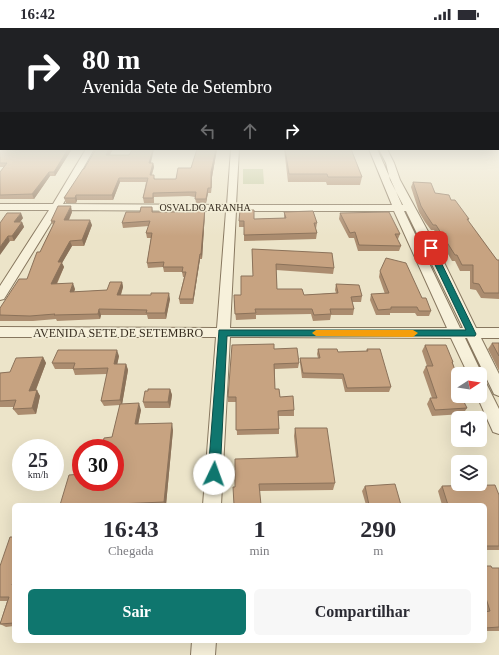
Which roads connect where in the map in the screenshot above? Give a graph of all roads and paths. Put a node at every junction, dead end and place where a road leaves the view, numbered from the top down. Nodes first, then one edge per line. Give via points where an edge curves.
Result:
1 (74, 177) edge
2 (233, 177) edge
3 (388, 177) edge
4 (390, 180) joint
5 (57, 206) junction
6 (0, 207) edge
7 (231, 207) junction
8 (404, 208) junction
9 (431, 248) junction
10 (418, 249) junction
11 (0, 296) edge
12 (0, 332) edge
13 (222, 333) junction
14 (499, 333) edge
15 (456, 334) junction
16 (472, 334) junction
17 (472, 367) edge
18 (499, 390) edge
19 (487, 400) edge
20 (499, 427) edge
21 (212, 503) edge
22 (204, 643) edge
23 (204, 655) edge

1 - 5 street
2 - 7 street
3 - 4 street
4 - 8 street
5 - 6 street, OSVALDO ARANHA
5 - 7 street, OSVALDO ARANHA
5 - 11 street
7 - 8 street, OSVALDO ARANHA
7 - 13 street
8 - 9 street
8 - 10 street
9 - 10 street
9 - 16 street
10 - 15 street
12 - 13 street, AVENIDA SETE DE SETEMBRO
13 - 15 street, AVENIDA SETE DE SETEMBRO
13 - 21 street
14 - 16 street, AVENIDA SETE DE SETEMBRO
15 - 16 street, AVENIDA SETE DE SETEMBRO
15 - 17 street
16 - 18 street
19 - 20 street
22 - 23 street

